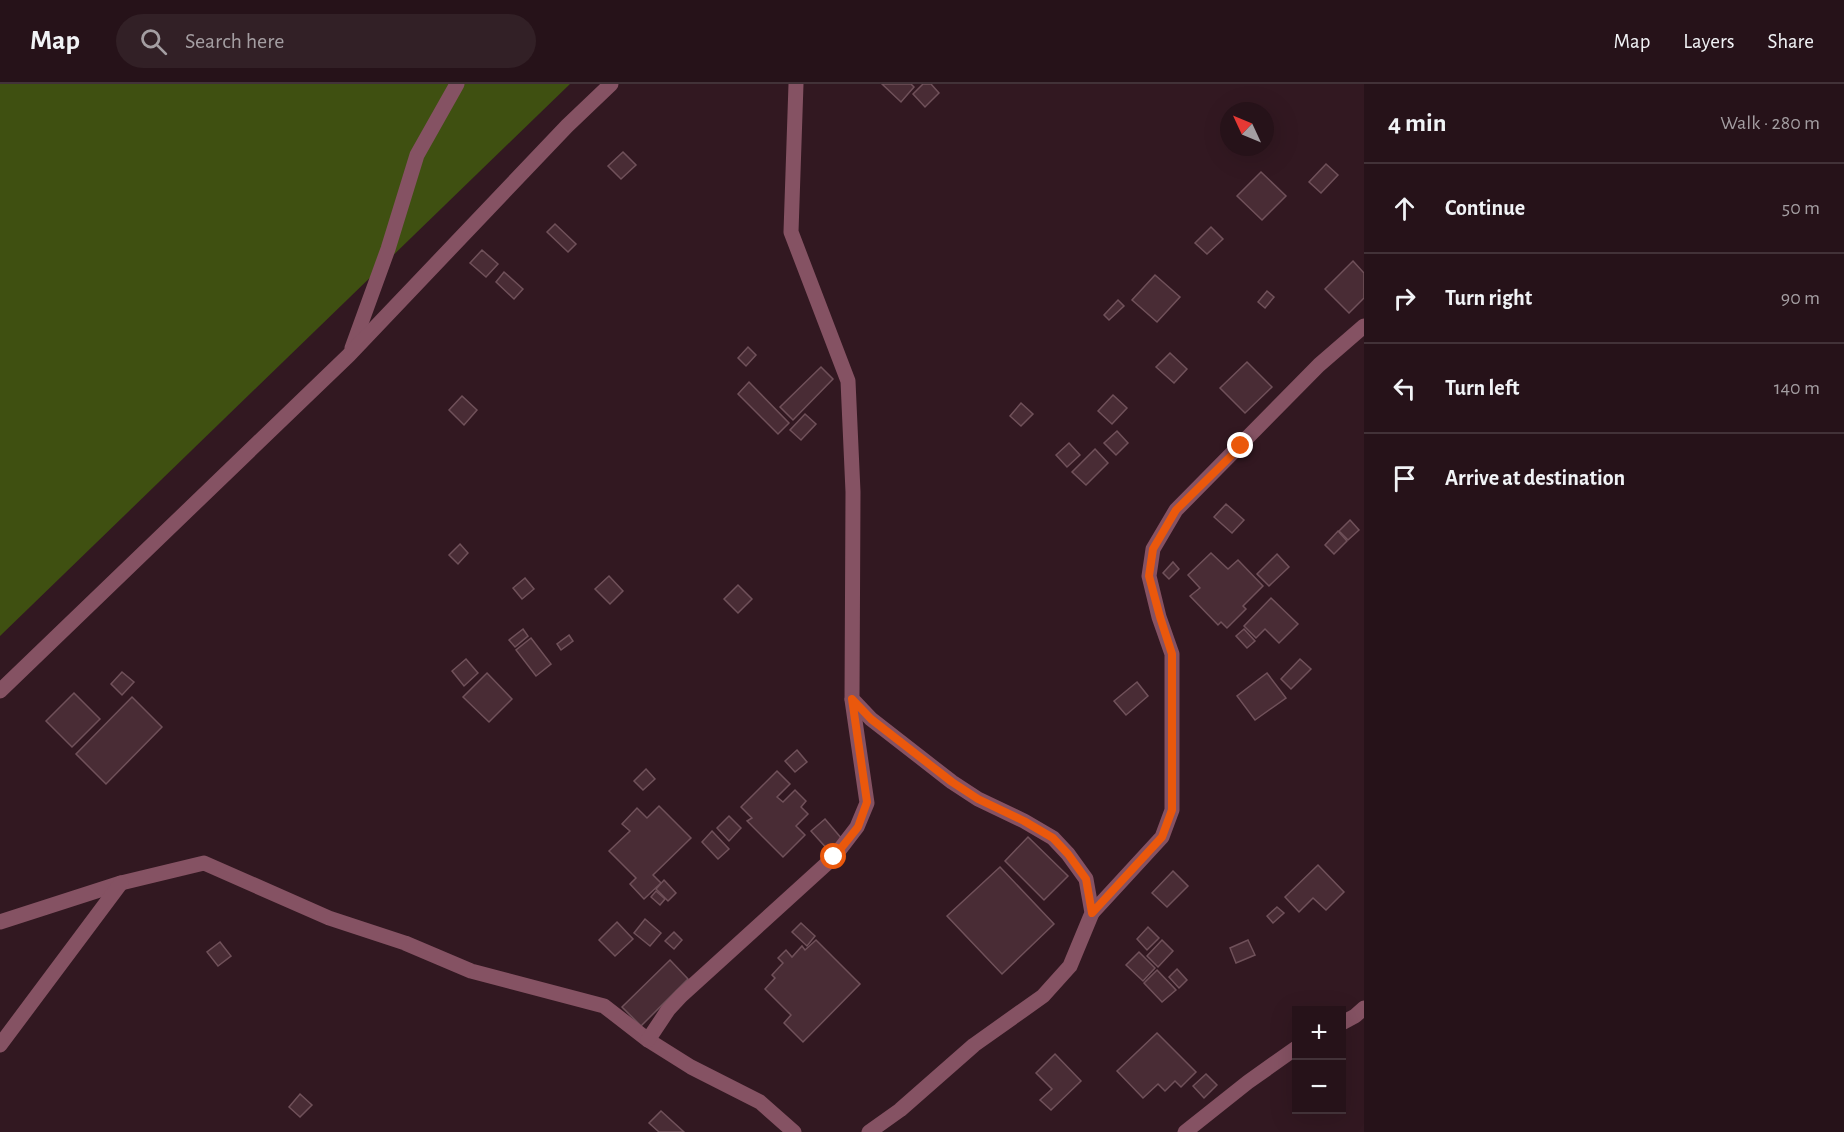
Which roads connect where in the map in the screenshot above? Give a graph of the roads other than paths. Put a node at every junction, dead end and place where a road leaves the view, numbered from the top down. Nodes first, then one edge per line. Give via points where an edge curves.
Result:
1 (456, 84) edge
2 (611, 84) edge
3 (796, 84) edge
4 (1364, 326) edge
5 (349, 355) junction
6 (0, 691) edge
7 (852, 699) junction
8 (121, 883) junction
9 (1092, 913) junction
10 (0, 922) edge
11 (1364, 1008) edge
12 (1346, 1020) edge
13 (648, 1040) junction
14 (0, 1045) edge
15 (1292, 1051) edge
16 (794, 1132) edge
17 (869, 1132) edge
18 (1185, 1132) edge

1 - 5 street via 417,155
2 - 5 street
3 - 7 street via 791,232 848,381 853,492
4 - 9 street via 1319,365 1176,510 1153,549 1149,576 1172,654 1172,810 1162,837
5 - 6 street
7 - 9 street via 871,719 952,782 1053,838 1086,879
7 - 13 street via 867,802 858,827 834,857 681,996
8 - 10 street
8 - 13 street via 204,863 329,918 405,943 471,971 604,1006
8 - 14 street
9 - 17 street via 1070,966 1043,996 974,1045
11 - 12 street
13 - 16 street via 760,1102
15 - 18 street

